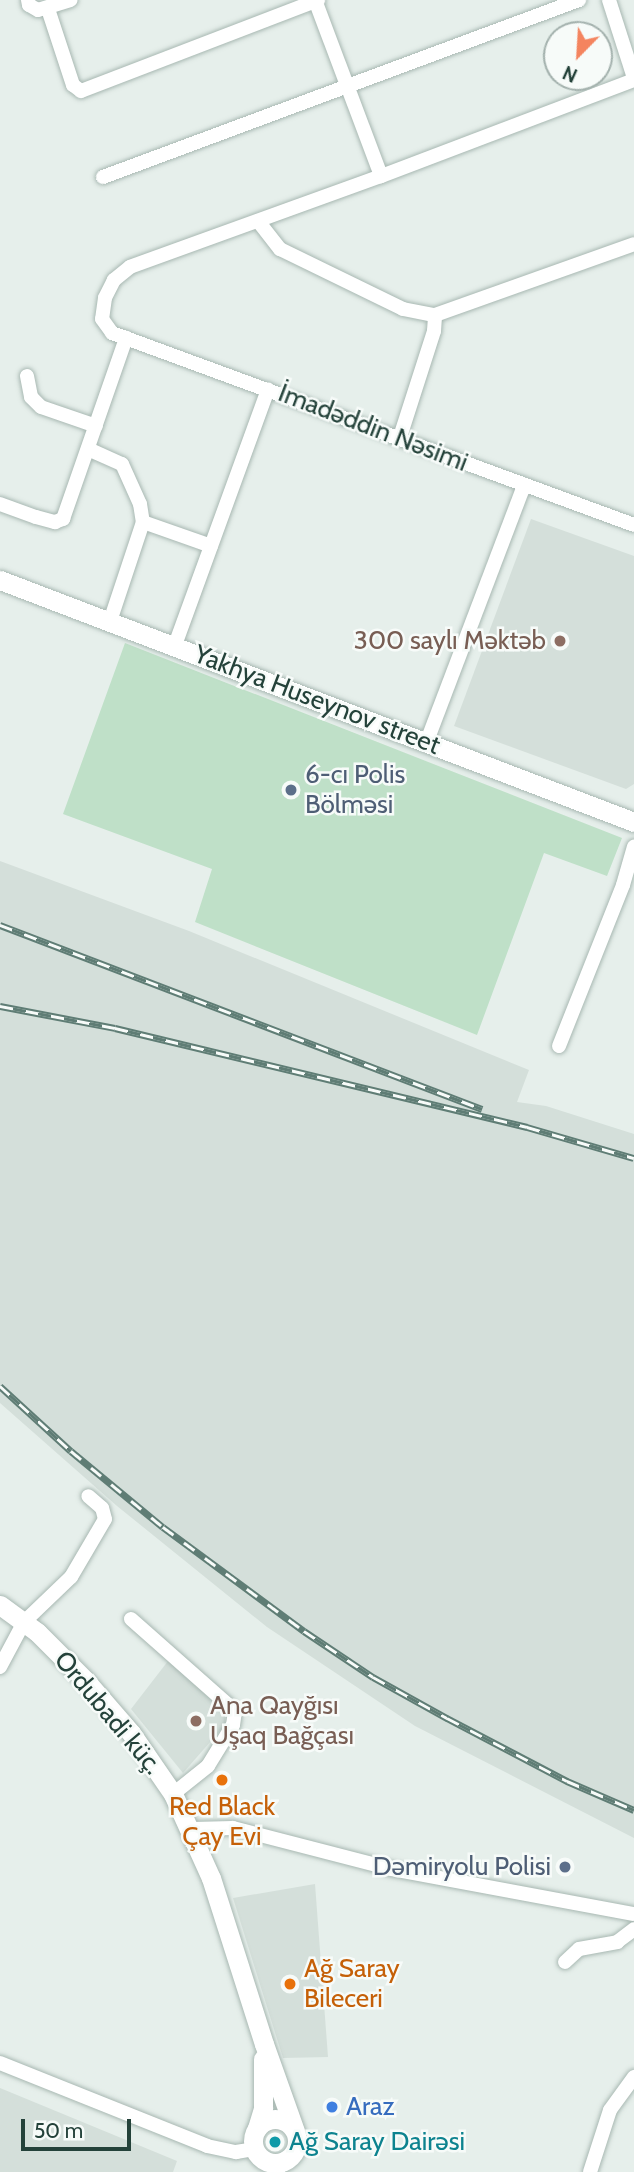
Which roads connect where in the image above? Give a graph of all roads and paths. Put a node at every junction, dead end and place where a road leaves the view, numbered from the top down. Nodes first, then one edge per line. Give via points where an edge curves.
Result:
1 (28, 0) edge
2 (71, 0) edge
3 (316, 0) edge
4 (579, 0) edge
5 (609, 0) edge
6 (48, 9) junction
7 (634, 79) edge
8 (347, 85) junction
9 (103, 177) dead end
10 (381, 177) junction
11 (258, 221) junction
12 (634, 244) edge
13 (435, 315) junction
14 (119, 336) junction
15 (27, 376) dead end
16 (268, 389) junction
17 (96, 426) junction
18 (400, 437) junction
19 (88, 449) junction
20 (524, 485) junction
21 (0, 504) edge
22 (143, 522) junction
23 (634, 525) edge
24 (211, 546) junction
25 (0, 580) edge
26 (110, 621) junction
27 (175, 645) junction
28 (427, 741) junction
29 (634, 822) edge
30 (634, 847) edge
31 (559, 1046) dead end
32 (88, 1496) dead end
33 (0, 1605) edge
34 (131, 1619) dead end
35 (24, 1622) junction
36 (0, 1667) edge
37 (173, 1794) junction
38 (192, 1829) junction
39 (634, 1914) edge
40 (634, 1929) edge
41 (565, 1962) dead end
42 (264, 2044) junction
43 (0, 2063) edge
44 (634, 2077) edge
45 (257, 2128) junction
46 (295, 2131) junction
47 (254, 2149) junction
48 (286, 2166) edge
49 (590, 2172) edge

1 - 6 street via 38,10
2 - 6 street
3 - 6 street via 81,91 73,85
3 - 8 street
4 - 8 street
5 - 7 street
7 - 10 street
8 - 9 street
8 - 10 street
10 - 11 street
11 - 13 street via 280,249 403,309
11 - 14 street via 130,267 114,279 102,319
12 - 13 street
13 - 18 street
14 - 16 street, İmadəddin Nəsimi
14 - 17 street
15 - 17 street via 31,397 41,407
16 - 18 street, İmadəddin Nəsimi
16 - 24 street
17 - 19 street
18 - 20 street, İmadəddin Nəsimi
19 - 21 street via 63,519 55,522
19 - 22 street via 122,464
20 - 23 street, İmadəddin Nəsimi
20 - 28 street
22 - 24 street
22 - 26 street
24 - 27 street
25 - 26 main road, Yakhya Huseynov street
26 - 27 main road, Yakhya Huseynov street
27 - 28 main road, Yakhya Huseynov street
28 - 29 main road, Yakhya Huseynov street
30 - 31 street
32 - 35 street via 106,1513 105,1519 71,1577
33 - 35 main road, Ordubadi küç.
34 - 37 street via 234,1711 233,1724 208,1766
35 - 36 street
35 - 37 main road, Ordubadi küç. via 108,1705
37 - 38 main road, Ordubadi küç.
38 - 39 street via 233,1828 391,1869
38 - 42 main road, Ordubadi küç.
40 - 41 street via 617,1942 579,1949
42 - 45 main road via 263,2108
42 - 46 main road, Ordubadi küç.
43 - 47 street via 207,2146 229,2151
44 - 49 street via 610,2110
45 - 46 main road via 277,2119
45 - 47 main road
46 - 48 main road via 298,2145
47 - 48 main road via 266,2162

